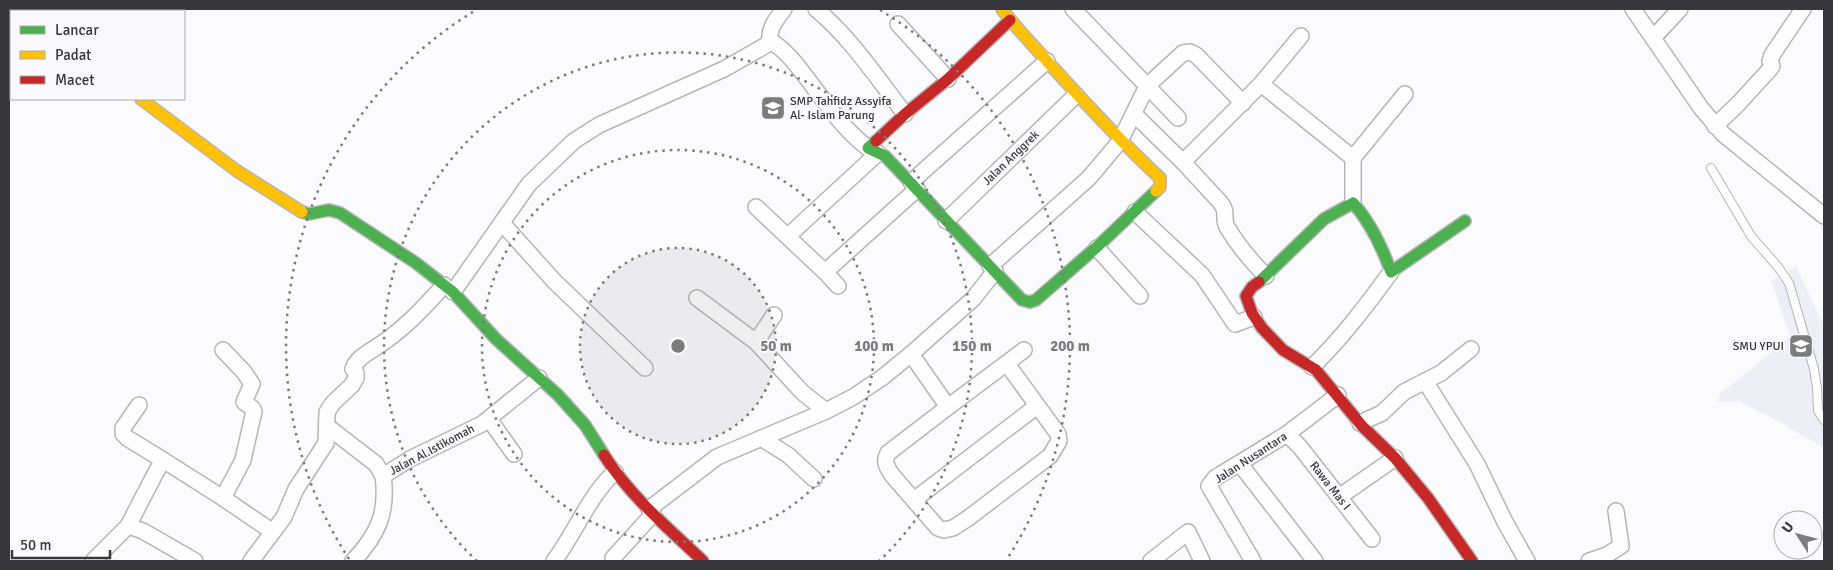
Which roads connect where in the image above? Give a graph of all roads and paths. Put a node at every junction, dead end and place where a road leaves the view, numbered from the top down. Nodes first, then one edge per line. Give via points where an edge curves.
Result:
1 (784, 9) edge
2 (816, 9) edge
3 (1002, 9) edge
4 (1073, 9) edge
5 (1633, 9) edge
6 (1680, 9) edge
7 (1803, 9) edge
8 (1010, 20) junction
9 (898, 24) dead end
10 (1301, 36) dead end
11 (1653, 38) junction
12 (770, 43) junction
13 (1047, 61) junction
14 (948, 79) junction
15 (1261, 84) junction
16 (1147, 86) junction
17 (1405, 94) dead end
18 (1076, 95) junction
19 (142, 100) edge
20 (1243, 103) junction
21 (904, 114) junction
22 (1134, 114) junction
23 (1178, 118) dead end
24 (1715, 126) junction
25 (1120, 141) junction
26 (873, 150) junction
27 (1354, 158) junction
28 (1183, 162) junction
29 (1711, 168) dead end
30 (914, 185) junction
31 (1353, 204) junction
32 (756, 207) dead end
33 (1135, 212) junction
34 (1824, 216) edge
35 (1465, 220) dead end
36 (946, 221) junction
37 (502, 223) junction
38 (788, 236) junction
39 (1097, 248) junction
40 (993, 268) junction
41 (826, 272) junction
42 (1391, 272) junction
43 (1266, 276) junction
44 (838, 286) dead end
45 (448, 289) junction
46 (1140, 296) dead end
47 (697, 298) dead end
48 (774, 316) dead end
49 (1254, 317) junction
50 (756, 342) junction
51 (1471, 349) dead end
52 (223, 350) dead end
53 (1024, 350) dead end
54 (911, 354) junction
55 (1007, 364) junction
56 (1312, 367) junction
57 (645, 368) dead end
58 (538, 378) junction
59 (1425, 381) junction
60 (1338, 395) junction
61 (139, 405) dead end
62 (1037, 406) junction
63 (948, 407) junction
64 (826, 411) junction
65 (489, 418) junction
66 (1824, 420) edge
67 (1360, 423) junction
68 (328, 427) junction
69 (1288, 434) junction
70 (761, 438) junction
71 (514, 454) dead end
72 (1395, 458) junction
73 (164, 460) junction
74 (1240, 464) junction
75 (615, 472) junction
76 (383, 476) junction
77 (814, 479) dead end
78 (1339, 497) junction
79 (223, 498) junction
80 (914, 500) junction
81 (651, 511) junction
82 (1616, 511) dead end
83 (128, 526) junction
84 (273, 532) junction
85 (1372, 539) dead end
86 (614, 558) dead end
87 (93, 561) edge
88 (195, 561) edge
89 (251, 561) edge
90 (353, 561) edge
91 (554, 561) edge
92 (703, 561) edge
93 (1151, 561) edge
94 (1202, 561) edge
95 (1253, 561) edge
96 (1315, 561) edge
97 (1472, 561) edge
98 (1527, 561) edge
99 (1589, 561) edge

1 - 12 street via 773,23
2 - 21 street via 867,64
3 - 8 street
4 - 16 street
5 - 11 street
6 - 11 street
7 - 24 street via 1770,58 1770,69
8 - 13 street
8 - 14 street
9 - 14 street
10 - 15 street
11 - 24 street
12 - 26 street via 787,54 837,118
12 - 37 street via 724,69 606,122 574,141 529,184
13 - 18 street
13 - 30 street
14 - 21 street
15 - 20 street
15 - 27 street
16 - 20 street via 1183,53 1190,52
16 - 22 street
16 - 23 street
17 - 27 street
18 - 25 street
18 - 36 street, Jalan Anggrek
19 - 45 street via 267,191 305,214 329,210 340,213 416,263
20 - 28 street
21 - 26 street
22 - 25 street
22 - 28 street
24 - 34 street
25 - 33 street via 1161,182 1160,187
25 - 40 street via 1089,178
26 - 30 street via 885,156
26 - 38 street
27 - 31 street
28 - 43 street via 1225,208 1226,224
29 - 66 lane via 1751,236 1790,283 1814,370 1818,411
30 - 36 street
30 - 41 street
31 - 42 street via 1368,220
31 - 43 street via 1324,219
32 - 38 street
33 - 39 street
33 - 49 street via 1202,275 1235,324
35 - 42 street
36 - 40 street
37 - 45 street
37 - 57 street via 555,282
38 - 41 street
39 - 40 street via 1030,302 1022,300
39 - 46 street
40 - 54 street via 973,299
41 - 44 street
42 - 56 street via 1348,330
43 - 49 street via 1246,296
45 - 58 street
45 - 68 street via 354,364 356,378 327,412
47 - 50 street
48 - 50 street
49 - 56 street via 1272,341
50 - 64 street via 803,393
51 - 59 street
52 - 79 street via 252,384 244,402 254,411 243,460
53 - 55 street
54 - 63 street
54 - 64 street via 883,377
55 - 62 street
55 - 63 street
56 - 60 street
58 - 65 street, Jalan Al.Istikomah
58 - 75 street via 585,425
59 - 67 street via 1404,392 1382,413
59 - 98 street via 1478,464
60 - 67 street
60 - 69 street, Jalan Nusantara
61 - 73 street via 123,434
62 - 80 street
62 - 80 street via 1058,434 1060,442 1050,456 953,528 938,528
63 - 80 street via 885,458 887,467
64 - 70 street
65 - 71 street
65 - 76 street, Jalan Al.Istikomah via 467,433
67 - 72 street
68 - 76 street, Jalan Al.Istikomah via 376,464
68 - 84 street via 326,443
69 - 74 street, Jalan Nusantara
69 - 78 street, Rawa Mas I
70 - 77 street via 788,455
70 - 81 street via 712,460
72 - 78 street
72 - 97 street
73 - 79 street
73 - 83 street
74 - 95 street, Jalan Nusantara via 1209,486
74 - 96 street
75 - 81 street
75 - 91 street via 598,490
76 - 90 street via 384,511 375,535
78 - 85 street, Rawa Mas I
79 - 84 street
81 - 86 street
81 - 92 street
82 - 99 street via 1621,546
83 - 87 street
83 - 88 street via 143,531
84 - 89 street
93 - 94 street via 1188,532

